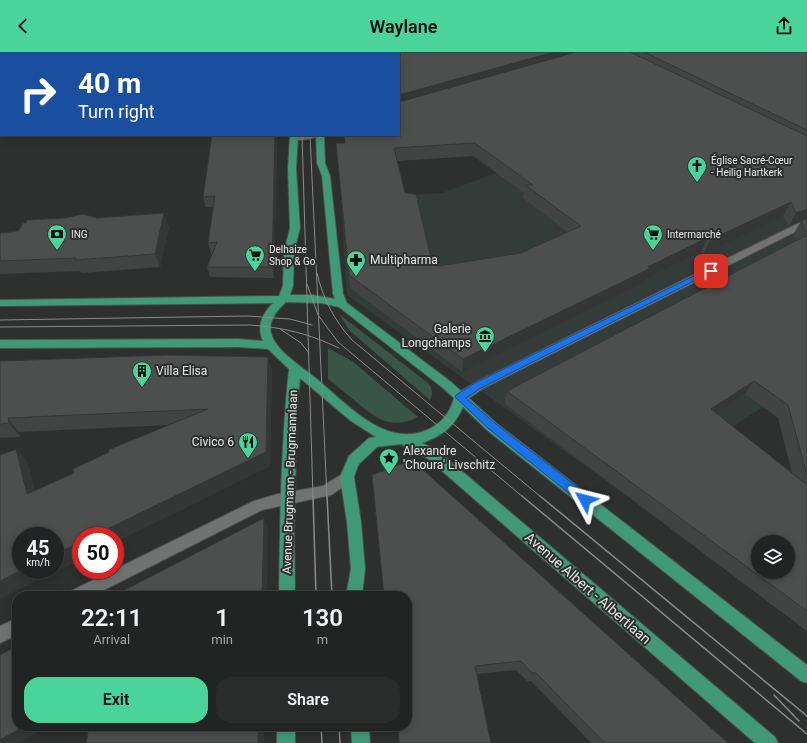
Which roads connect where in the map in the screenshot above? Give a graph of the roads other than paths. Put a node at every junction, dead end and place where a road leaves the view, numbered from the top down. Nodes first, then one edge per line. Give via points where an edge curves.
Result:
1 (294, 136) edge
2 (320, 136) edge
3 (807, 222) edge
4 (283, 299) junction
5 (0, 303) edge
6 (343, 305) junction
7 (0, 344) edge
8 (271, 345) junction
9 (296, 368) junction
10 (460, 397) junction
11 (402, 439) junction
12 (347, 477) junction
13 (289, 498) junction
14 (86, 591) edge
15 (287, 591) edge
16 (355, 591) edge
17 (12, 629) edge
18 (0, 635) edge
19 (807, 675) edge
20 (286, 731) edge
21 (360, 731) edge
22 (286, 743) edge
23 (361, 743) edge
24 (769, 743) edge

1 - 4 main road via 292,168 295,228 289,252 288,286
2 - 6 main road via 321,163 326,176 338,294
3 - 10 street
4 - 5 main road
4 - 6 main road via 310,297
4 - 8 main road via 272,310 265,325 266,336
6 - 10 main road
7 - 8 main road
8 - 9 main road
9 - 11 main road via 371,428 384,435
9 - 13 main road, Avenue Brugmann - Brugmannlaan via 291,410
10 - 11 main road via 452,418 442,428 420,439
10 - 19 main road via 492,426
11 - 12 main road via 374,442 354,460
11 - 24 main road, Avenue Albert - Albertlaan via 432,454
12 - 13 street via 326,491
12 - 16 main road via 358,569
13 - 14 street via 258,505
13 - 15 main road, Avenue Brugmann - Brugmannlaan
17 - 18 street
20 - 22 main road
21 - 23 main road

